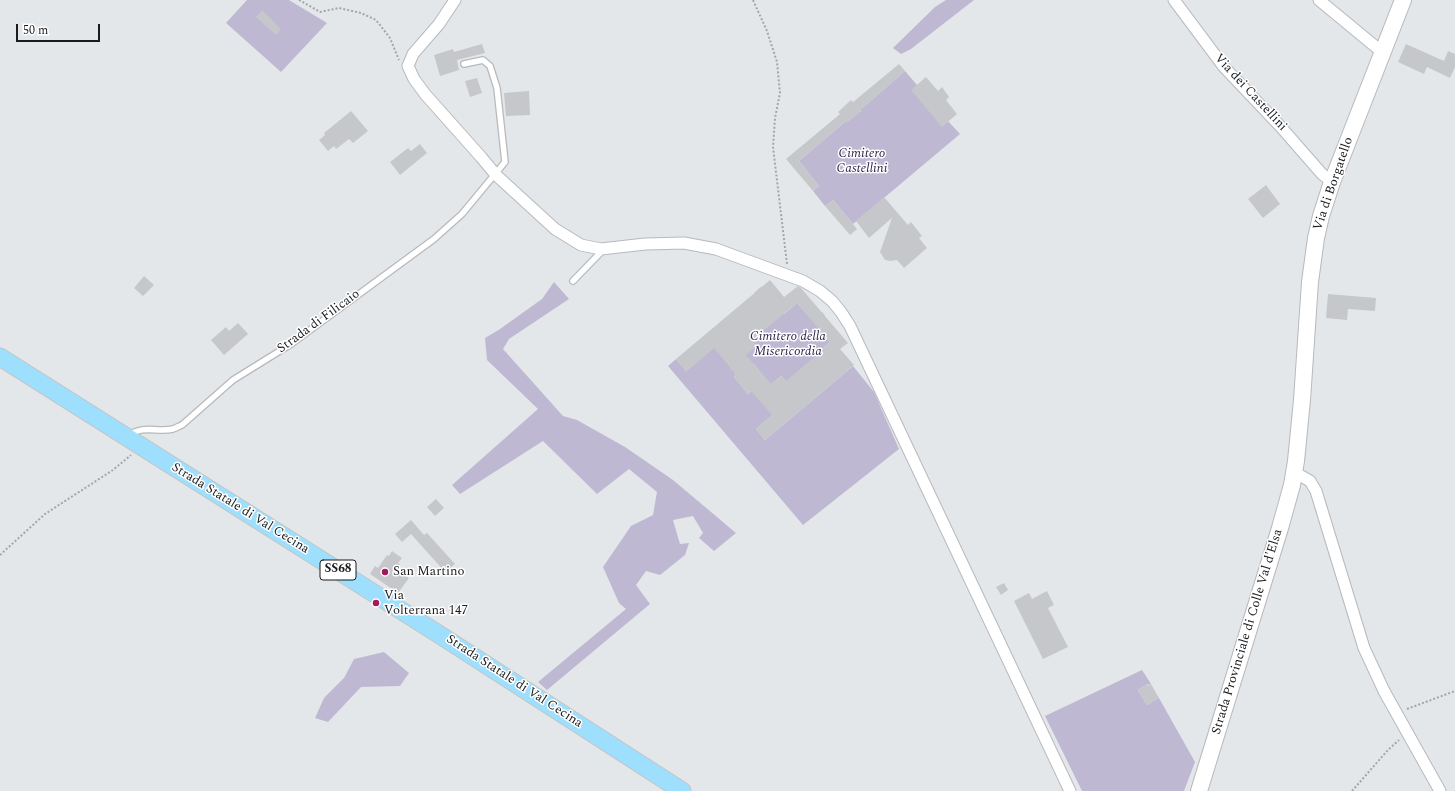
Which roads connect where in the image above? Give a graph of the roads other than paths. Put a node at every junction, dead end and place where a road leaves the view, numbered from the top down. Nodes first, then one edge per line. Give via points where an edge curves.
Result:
1 (455, 0) edge
2 (1174, 0) edge
3 (1319, 0) edge
4 (1403, 0) edge
5 (1382, 52) junction
6 (464, 64) dead end
7 (496, 175) junction
8 (1332, 182) junction
9 (605, 248) junction
10 (573, 281) dead end
11 (0, 357) edge
12 (133, 441) junction
13 (1294, 472) junction
14 (682, 791) edge
15 (1070, 791) edge
16 (1198, 791) edge
17 (1440, 791) edge

1 - 7 street via 440,24 413,54 408,66 425,94
2 - 8 street, Via dei Castellini via 1224,67
3 - 5 street
4 - 5 main road, Via di Borgatello
5 - 8 main road, Via di Borgatello
6 - 7 lane, Strada di Filicaio via 483,60 490,66 497,88 505,162
7 - 9 street via 555,229 581,245
7 - 12 lane, Strada di Filicaio via 462,214 434,239 291,344 234,380 182,425 172,429 145,429 134,432
8 - 13 main road, Via di Borgatello via 1313,250 1300,428
9 - 10 lane
9 - 15 street via 667,243 700,246 726,252 803,281 832,301 850,326
11 - 12 main road, Strada Statale di Val Cecina / SS68
12 - 14 main road, Strada Statale di Val Cecina / SS68
13 - 16 main road, Strada Provinciale di Colle Val d'Elsa via 1280,528
13 - 17 street via 1310,481 1316,491 1364,648

